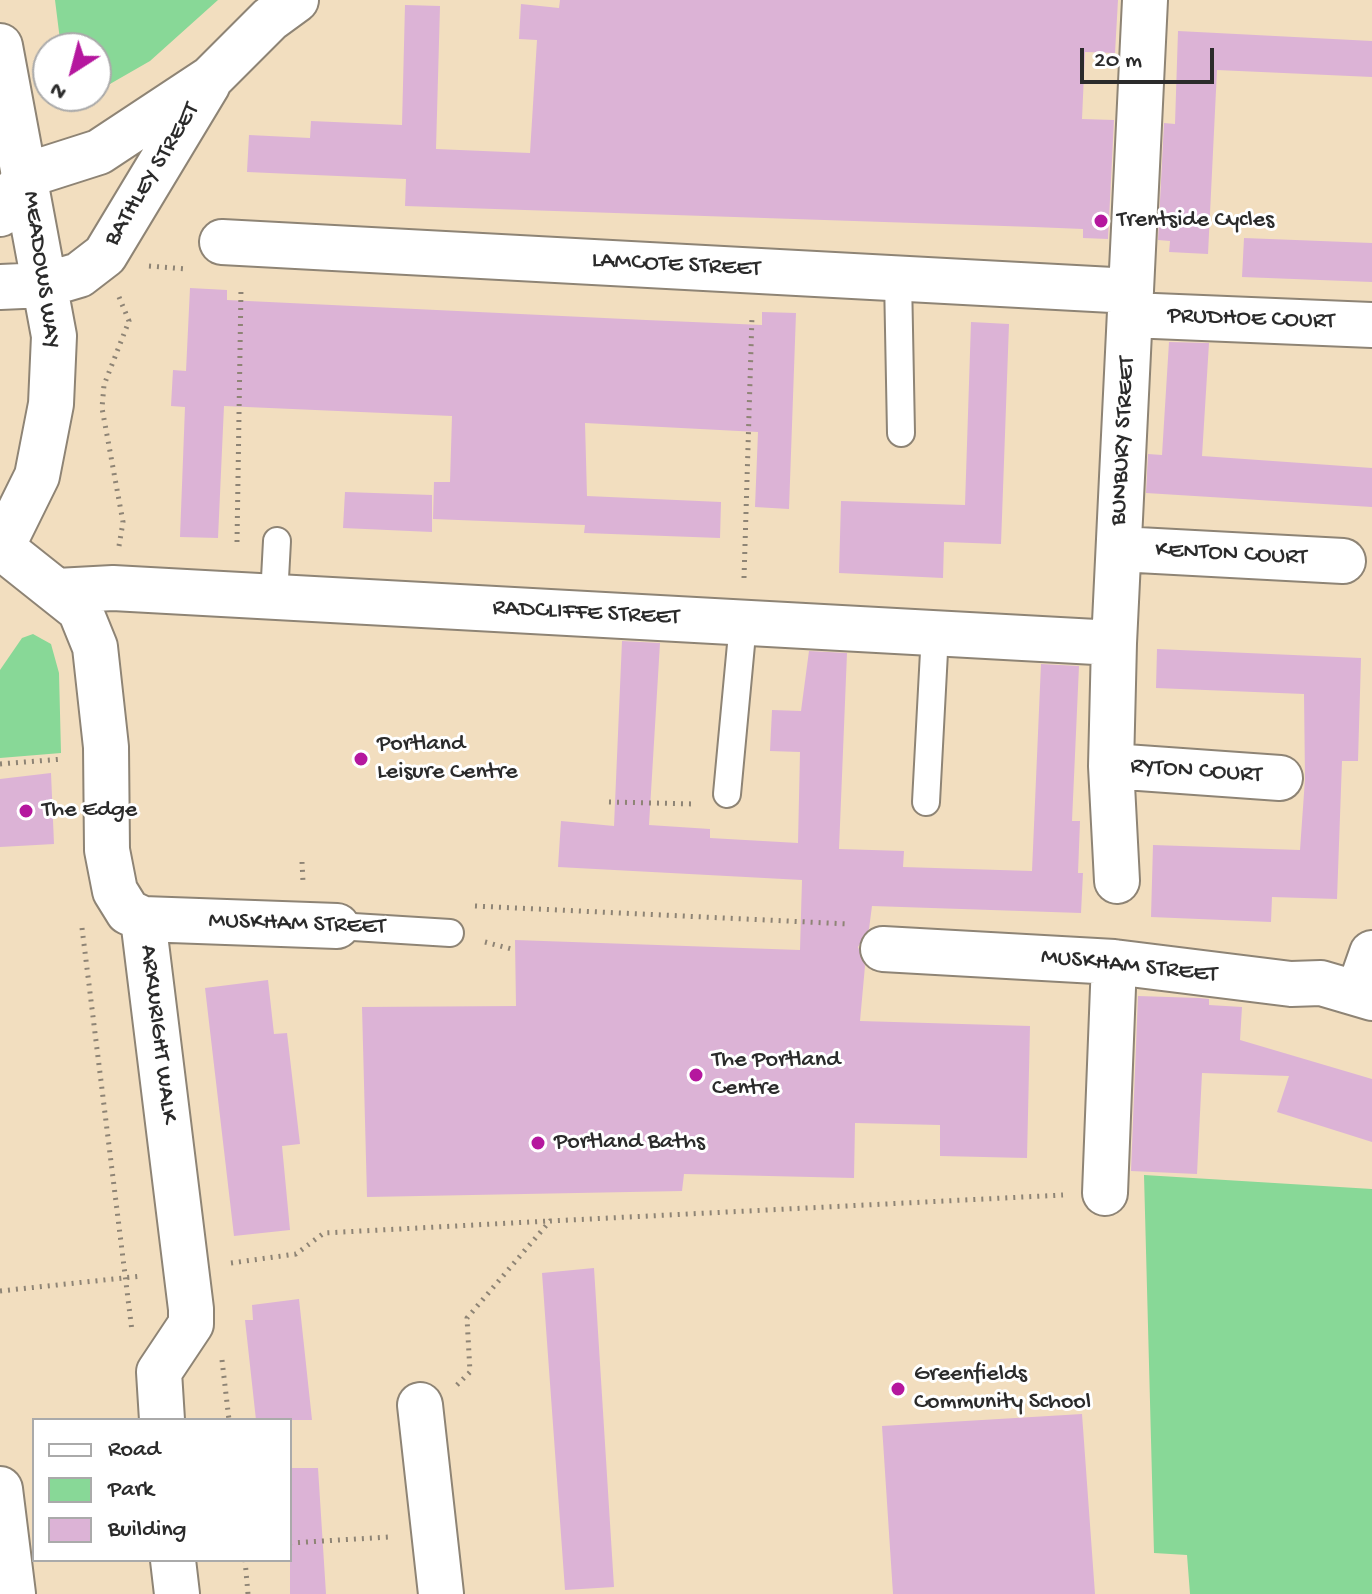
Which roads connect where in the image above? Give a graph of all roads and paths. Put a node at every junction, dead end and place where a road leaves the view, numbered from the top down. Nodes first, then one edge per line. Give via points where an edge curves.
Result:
1 (296, 0) edge
2 (1145, 0) edge
3 (0, 46) edge
4 (211, 78) junction
5 (74, 161) joint
6 (27, 175) junction
7 (0, 214) edge
8 (222, 252) junction
9 (152, 253) dead end
10 (753, 270) junction
11 (117, 271) junction
12 (898, 278) junction
13 (45, 285) junction
14 (0, 287) edge
15 (120, 298) junction
16 (1130, 303) junction
17 (1372, 325) edge
18 (901, 433) dead end
19 (277, 541) dead end
20 (1, 547) edge
21 (1119, 549) junction
22 (1343, 561) dead end
23 (113, 588) junction
24 (57, 591) junction
25 (255, 596) junction
26 (743, 623) junction
27 (935, 633) junction
28 (1114, 643) junction
29 (106, 747) junction
30 (64, 759) junction
31 (0, 764) edge
32 (1111, 766) junction
33 (66, 775) dead end
34 (1280, 778) dead end
35 (727, 794) joint
36 (609, 802) dead end
37 (926, 802) dead end
38 (1117, 881) dead end
39 (462, 905) dead end
40 (81, 918) dead end
41 (143, 919) junction
42 (337, 926) joint
43 (450, 933) dead end
44 (883, 949) joint
45 (1114, 962) junction
46 (1367, 981) edge
47 (1105, 1193) joint
48 (550, 1221) junction
49 (187, 1269) junction
50 (128, 1278) junction
51 (0, 1291) edge
52 (133, 1341) dead end
53 (420, 1405) joint
54 (162, 1418) edge
55 (0, 1489) edge
56 (434, 1534) junction
57 (292, 1543) edge
58 (173, 1562) edge
59 (245, 1562) edge
60 (13, 1594) edge
61 (177, 1594) edge
62 (248, 1594) edge
63 (441, 1594) edge

1 - 4 street, BATHLEY STREET
2 - 16 street, BUNBURY STREET
3 - 6 street, MEADOWS WAY
4 - 5 street, BATHLEY STREET via 99,152
4 - 11 street, BATHLEY STREET
5 - 6 street, MEADOWS WAY
6 - 7 street, MEADOWS WAY
6 - 13 street, MEADOWS WAY
8 - 9 path via 146,265
8 - 10 street, LAMCOTE STREET
8 - 25 path
10 - 12 street, LAMCOTE STREET
10 - 26 path
11 - 13 street, BATHLEY STREET
11 - 15 path
11 - 15 path
12 - 16 street, LAMCOTE STREET
12 - 18 lane
13 - 14 street, BATHLEY STREET
13 - 20 street, MEADOWS WAY via 54,336 50,413 37,476
15 - 23 path via 129,321 104,385 102,408 123,522
16 - 17 street, PRUDHOE COURT
16 - 21 street, BUNBURY STREET
19 - 25 lane
20 - 24 street, ARKWRIGHT WALK
21 - 22 street, KENTON COURT
21 - 28 street, BUNBURY STREET
23 - 24 street, RADCLIFFE STREET
23 - 25 street, RADCLIFFE STREET
24 - 29 street, ARKWRIGHT WALK via 80,610 95,647
25 - 26 street, RADCLIFFE STREET
26 - 27 street, RADCLIFFE STREET
26 - 35 lane
27 - 28 street, RADCLIFFE STREET
27 - 37 lane
28 - 32 street, BUNBURY STREET
29 - 30 path
29 - 41 street, ARKWRIGHT WALK via 107,850 115,891 128,912
30 - 31 path
30 - 33 path
32 - 34 street, RYTON COURT
32 - 38 street, BUNBURY STREET
35 - 36 path via 727,804
39 - 44 path via 875,925 875,949
40 - 50 path
41 - 42 street, MUSKHAM STREET
41 - 49 street, ARKWRIGHT WALK
42 - 43 lane, MUSKHAM STREET
44 - 45 street, MUSKHAM STREET
45 - 46 street, MUSKHAM STREET via 1291,984
45 - 47 street
47 - 48 path
48 - 49 path via 324,1233 296,1254
48 - 53 path via 467,1318 470,1372 450,1393 420,1397
49 - 50 path
49 - 54 street, ARKWRIGHT WALK via 191,1324 159,1372
50 - 51 path
50 - 52 path
53 - 56 street
55 - 60 street
56 - 57 path
56 - 63 street
58 - 61 street
59 - 62 path

